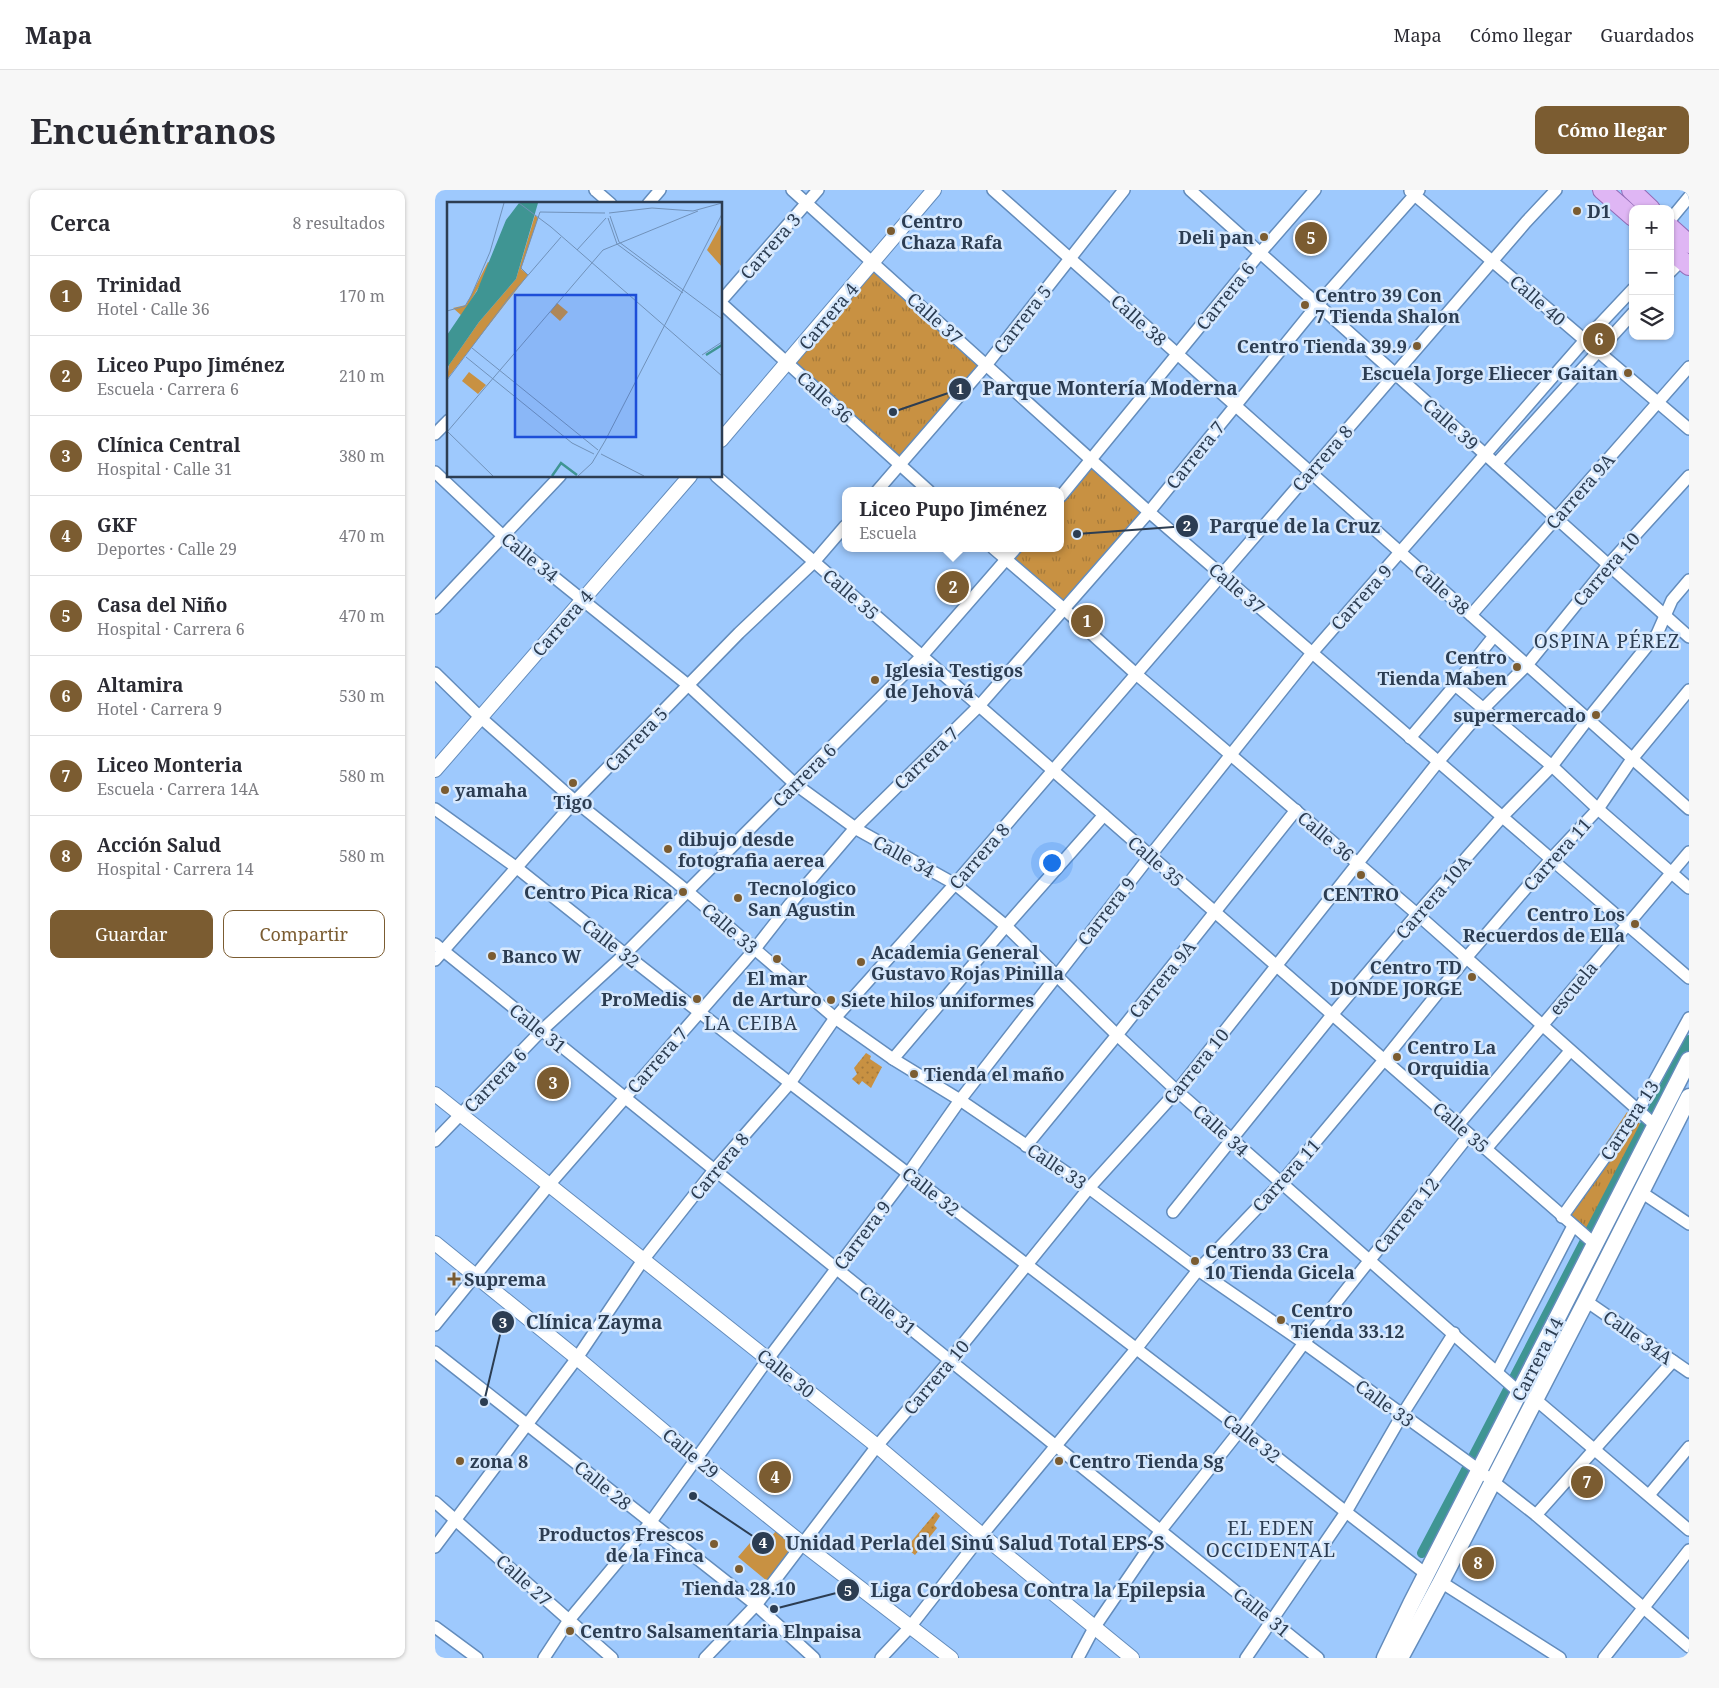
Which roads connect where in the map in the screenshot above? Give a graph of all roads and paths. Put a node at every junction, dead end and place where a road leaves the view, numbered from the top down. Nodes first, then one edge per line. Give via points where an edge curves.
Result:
1 (595, 190) edge
2 (660, 190) edge
3 (792, 190) edge
4 (818, 190) edge
5 (935, 190) edge
6 (993, 190) edge
7 (1124, 190) edge
8 (1190, 190) edge
9 (1315, 190) edge
10 (1556, 190) edge
11 (1602, 190) edge
12 (1631, 190) edge
13 (1414, 192) edge
14 (1689, 197) edge
15 (609, 202) edge
16 (650, 202) edge
17 (807, 204) junction
18 (1647, 205) edge
19 (1629, 214) edge
20 (1674, 215) edge
21 (1674, 231) edge
22 (1689, 244) edge
23 (1260, 253) junction
24 (1069, 258) junction
25 (1492, 261) junction
26 (873, 263) junction
27 (1629, 294) edge
28 (723, 300) edge
29 (723, 304) edge
30 (1318, 304) junction
31 (1629, 317) edge
32 (1585, 340) junction
33 (1598, 351) junction
34 (1178, 354) junction
35 (788, 363) junction
36 (987, 364) junction
37 (1689, 367) edge
38 (1395, 374) junction
39 (1658, 402) junction
40 (1236, 406) junction
41 (447, 422) edge
42 (1689, 429) edge
43 (435, 434) edge
44 (723, 438) edge
45 (1486, 455) junction
46 (1092, 459) junction
47 (1496, 464) junction
48 (900, 465) junction
49 (435, 472) edge
50 (1310, 472) junction
51 (1689, 476) edge
52 (558, 478) edge
53 (688, 478) edge
54 (718, 478) edge
55 (881, 487) edge
56 (925, 487) edge
57 (1064, 492) edge
58 (1149, 512) junction
59 (1556, 518) junction
60 (842, 529) edge
61 (503, 536) junction
62 (998, 552) edge
63 (1014, 552) edge
64 (1401, 553) junction
65 (1007, 560) junction
66 (814, 562) junction
67 (1608, 565) junction
68 (1221, 575) junction
69 (1689, 580) edge
70 (582, 599) junction
71 (435, 608) edge
72 (1065, 609) junction
73 (1471, 615) junction
74 (1665, 616) junction
75 (1494, 636) junction
76 (1689, 637) edge
77 (1312, 653) junction
78 (921, 656) junction
79 (1527, 665) junction
80 (435, 673) edge
81 (1136, 674) junction
82 (688, 685) junction
83 (1455, 685) junction
84 (1689, 690) edge
85 (979, 706) junction
86 (1484, 708) junction
87 (480, 717) junction
88 (1587, 719) junction
89 (1410, 738) junction
90 (1231, 756) junction
91 (1633, 759) junction
92 (1438, 762) junction
93 (1552, 766) junction
94 (435, 770) edge
95 (1053, 770) junction
96 (795, 784) junction
97 (575, 801) junction
98 (435, 809) edge
99 (1597, 809) junction
100 (1689, 809) edge
101 (1296, 810) junction
102 (1104, 815) junction
103 (1502, 817) junction
104 (855, 828) junction
105 (1689, 852) edge
106 (1150, 856) junction
107 (1551, 859) junction
108 (1358, 863) junction
109 (517, 868) junction
110 (1671, 874) junction
111 (955, 884) junction
112 (1689, 888) edge
113 (687, 891) junction
114 (1215, 912) junction
115 (1417, 914) junction
116 (1627, 924) junction
117 (1006, 926) junction
118 (439, 947) edge
119 (754, 950) junction
120 (625, 954) junction
121 (1466, 958) junction
122 (435, 960) edge
123 (1276, 966) junction
124 (1056, 976) junction
125 (1689, 978) edge
126 (699, 1011) junction
127 (1332, 1015) junction
128 (835, 1018) junction
129 (1689, 1018) edge
130 (1541, 1026) junction
131 (541, 1031) junction
132 (1117, 1035) junction
133 (1569, 1051) junction
134 (893, 1059) junction
135 (1384, 1060) junction
136 (1689, 1060) edge
137 (790, 1082) junction
138 (1177, 1091) junction
139 (435, 1094) edge
140 (1689, 1097) edge
141 (624, 1098) junction
142 (960, 1100) junction
143 (1639, 1112) junction
144 (461, 1115) junction
145 (1653, 1124) junction
146 (1458, 1125) junction
147 (1469, 1135) junction
148 (1232, 1140) junction
149 (435, 1142) edge
150 (1026, 1146) junction
151 (1486, 1149) junction
152 (714, 1170) junction
153 (908, 1174) junction
154 (1281, 1183) junction
155 (549, 1185) junction
156 (1089, 1188) junction
157 (1641, 1192) junction
158 (1173, 1212) dead end
159 (1562, 1217) junction
160 (1689, 1224) edge
161 (1577, 1228) junction
162 (435, 1243) edge
163 (1593, 1243) junction
164 (643, 1260) junction
165 (1369, 1260) junction
166 (1028, 1266) junction
167 (837, 1269) junction
168 (1199, 1270) junction
169 (475, 1277) junction
170 (1586, 1301) junction
171 (435, 1326) edge
172 (1454, 1333) junction
173 (1304, 1342) junction
174 (1136, 1349) junction
175 (435, 1352) edge
176 (577, 1358) junction
177 (768, 1359) junction
178 (950, 1360) junction
179 (1673, 1361) junction
180 (1689, 1372) edge
181 (1499, 1374) junction
182 (1516, 1390) junction
183 (1535, 1399) junction
184 (1402, 1415) junction
185 (527, 1424) junction
186 (1241, 1429) junction
187 (877, 1446) junction
188 (1056, 1446) junction
189 (1689, 1447) edge
190 (1594, 1448) junction
191 (697, 1459) junction
192 (1476, 1468) junction
193 (1493, 1481) junction
194 (1649, 1495) junction
195 (435, 1502) edge
196 (1346, 1512) junction
197 (1536, 1514) junction
198 (455, 1519) junction
199 (650, 1523) junction
200 (1161, 1530) junction
201 (1689, 1530) edge
202 (982, 1535) junction
203 (803, 1544) junction
204 (435, 1547) edge
205 (1689, 1550) edge
206 (1426, 1574) junction
207 (1441, 1582) junction
208 (1411, 1604) junction
209 (756, 1605) junction
210 (1644, 1608) junction
211 (569, 1620) junction
212 (1273, 1620) junction
213 (1419, 1625) junction
214 (910, 1626) junction
215 (435, 1628) edge
216 (1094, 1628) junction
217 (1689, 1647) edge
218 (477, 1658) edge
219 (544, 1658) edge
220 (612, 1658) edge
221 (705, 1658) edge
222 (814, 1658) edge
223 (881, 1658) edge
224 (951, 1658) edge
225 (1078, 1658) edge
226 (1132, 1658) edge
227 (1246, 1658) edge
228 (1319, 1658) edge
229 (1376, 1658) edge
230 (1385, 1658) edge
231 (1401, 1658) edge
232 (1411, 1658) edge
233 (1560, 1658) edge
234 (1604, 1658) edge

1 - 15 street
2 - 16 street
3 - 17 street, Calle 37
4 - 17 street, Carrera 3
5 - 26 street, Carrera 4
6 - 24 street, Calle 38
7 - 24 street, Carrera 5
8 - 23 street, Calle 39
9 - 23 street, Carrera 6
10 - 25 street, Carrera 8
11 - 19 main road
12 - 18 main road
13 - 25 street, Calle 40
13 - 30 street, Carrera 7
14 - 20 street
17 - 26 street, Calle 37
17 - 28 street, Carrera 3
21 - 22 main road
23 - 30 street, Calle 39
23 - 34 street, Carrera 6
24 - 34 street, Calle 38
24 - 36 street, Carrera 5
25 - 32 street, Calle 40
25 - 38 street, Carrera 8
26 - 35 street, Carrera 4
26 - 36 street, Calle 37
27 - 32 street, Carrera 9
29 - 35 street, Calle 36
30 - 38 street, Calle 39
30 - 40 street, Carrera 7
31 - 33 street
32 - 33 street, Calle 40
32 - 45 street, Carrera 9
33 - 39 street, Calle 40
33 - 47 street
34 - 40 street, Calle 38
34 - 46 street, Carrera 6
35 - 44 street, Carrera 4
35 - 48 street, Calle 36
36 - 46 street, Calle 37
36 - 48 street, Carrera 5
37 - 39 street, Carrera 9A
38 - 45 street, Calle 39
38 - 50 street, Carrera 8
39 - 42 street, Calle 40
39 - 59 street, Carrera 9A
40 - 50 street, Calle 38
40 - 58 street, Carrera 7
41 - 43 street
45 - 47 street, Calle 39
45 - 64 street, Carrera 9
46 - 57 street, Carrera 6
46 - 58 street, Calle 37
47 - 59 street, Calle 39
48 - 55 street, Carrera 5
48 - 56 street, Calle 36
49 - 61 street, Calle 34
50 - 64 street, Calle 38
50 - 68 street, Carrera 8
51 - 67 street, Carrera 10
52 - 61 street
53 - 70 street, Carrera 4
54 - 66 street, Calle 35
58 - 68 street, Calle 37
58 - 72 street, Carrera 7
59 - 67 street, Calle 39
59 - 73 street, Carrera 9A
60 - 66 street, Carrera 5
61 - 70 street, Calle 34
61 - 71 street
62 - 65 street, Calle 36
63 - 65 street, Carrera 6
64 - 73 street, Calle 38
64 - 77 street, Carrera 9
65 - 72 street, Calle 36
65 - 78 street, Carrera 6
66 - 78 street, Calle 35
66 - 82 street, Carrera 5
67 - 74 street, Calle 39
67 - 79 street, Carrera 10
68 - 77 street, Calle 37
68 - 81 street, Carrera 8
69 - 74 street, Carrera 10A via 1671,600
70 - 82 street, Calle 34
70 - 87 street, Carrera 4
72 - 81 street, Calle 36
72 - 85 street, Carrera 7
73 - 75 street, Calle 38
74 - 76 street, Calle 39
74 - 88 street, Carrera 10A via 1657,634
75 - 79 street, Calle 38
75 - 83 street
77 - 89 street, Calle 37
77 - 90 street, Carrera 9
78 - 85 street, Calle 35
78 - 96 street, Carrera 6
79 - 86 street, Carrera 10
79 - 88 street, Calle 38
80 - 87 street, Calle 33
81 - 90 street, Calle 36
81 - 95 street, Carrera 8
82 - 96 street, Calle 34
82 - 97 street, Carrera 5
83 - 86 street
83 - 89 street
84 - 91 street, Carrera 11
85 - 95 street, Calle 35
85 - 104 street, Carrera 7
86 - 92 street, Carrera 10
86 - 93 street
87 - 94 street, Carrera 4
87 - 97 street, Calle 33
88 - 91 street, Calle 38
88 - 93 street, Carrera 10A
89 - 92 street, Calle 37
90 - 101 street, Calle 36
90 - 106 street, Carrera 9
91 - 99 street, Carrera 11
91 - 100 street, Calle 38
92 - 103 street, Calle 37
92 - 108 street, Carrera 10
93 - 99 street
93 - 103 street, Carrera 10A
95 - 102 street, Calle 35
95 - 111 street, Carrera 8
96 - 104 street, Calle 34
96 - 113 street, Carrera 6
97 - 109 street, Carrera 5
97 - 113 street, Calle 33
98 - 109 street, Calle 32
99 - 107 street, Carrera 11
99 - 110 street
101 - 108 street, Calle 36
101 - 114 street, Carrera 9A
102 - 106 street, Calle 35
102 - 117 street
103 - 107 street, Calle 37
103 - 115 street, Carrera 10A
104 - 111 street, Calle 34
104 - 119 street, Carrera 7
105 - 110 street, escuela
106 - 114 street, Calle 35
106 - 124 street, Carrera 9
107 - 116 street, Calle 37
107 - 121 street, Carrera 11
108 - 115 street, Calle 36
108 - 123 street, Carrera 10
109 - 118 street, Carrera 5
109 - 120 street, Calle 32
110 - 112 street
110 - 116 street, escuela
111 - 117 street, Calle 34
111 - 128 street, Carrera 8
113 - 119 street, Calle 33
113 - 120 street, Carrera 6
114 - 123 street, Calle 35
114 - 132 street, Carrera 9A
115 - 121 street, Calle 36
115 - 127 street, Carrera 10A
116 - 125 street, Calle 37
116 - 130 street, escuela
117 - 124 street, Calle 34
117 - 134 street
118 - 122 street, Carrera 5
118 - 131 street, Calle 31
119 - 126 street, Carrera 7
119 - 128 street, Calle 33
120 - 126 street, Calle 32
120 - 131 street, Carrera 6
121 - 130 street, Calle 36
121 - 135 street, Carrera 11
123 - 127 street, Calle 35
123 - 138 street, Carrera 10
124 - 132 street, Calle 34
124 - 142 street, Carrera 9
126 - 137 street, Calle 32
126 - 141 street, Carrera 7
127 - 135 street, Calle 35
127 - 148 street, Carrera 10A
128 - 134 street, Calle 33
128 - 137 street, Carrera 8
129 - 143 street, Carrera 13
130 - 133 street, Calle 36
130 - 146 street, escuela
131 - 141 street, Calle 31
131 - 144 street, Carrera 6
132 - 138 street, Calle 34
132 - 150 street, Carrera 9A
133 - 143 street, Calle 36
133 - 151 street
134 - 142 street, Calle 33
135 - 146 street, Calle 35
135 - 154 street, Carrera 11
136 - 145 main road, Carrera 14
137 - 152 street, Carrera 8
137 - 153 street, Calle 32
138 - 148 street, Calle 34
138 - 156 street, Carrera 10
139 - 144 street, Calle 30
140 - 157 main road, Carrera 14
141 - 152 street, Calle 31
141 - 155 street, Carrera 7
142 - 150 street, Calle 33
142 - 153 street, Carrera 9
143 - 145 street, Calle 36
143 - 159 street, Carrera 13
144 - 149 street, Carrera 6
144 - 155 street, Calle 30
145 - 163 main road, Carrera 14
146 - 147 street, Calle 35
147 - 151 street, Calle 35
147 - 165 street, Carrera 12
148 - 154 street, Calle 34
148 - 158 street, Carrera 10A
150 - 156 street, Calle 33
151 - 159 street, Calle 35
152 - 164 street, Carrera 8
152 - 167 street, Calle 31
153 - 166 street, Calle 32
153 - 167 street, Carrera 9
154 - 165 street, Calle 34
154 - 168 street, Carrera 11
155 - 164 street, Calle 30
155 - 169 street, Carrera 7
156 - 166 street, Carrera 10
156 - 168 street, Calle 33
157 - 160 street
157 - 170 main road, Carrera 14
159 - 161 street, Calle 35
161 - 163 street, Calle 35
161 - 181 street
162 - 169 street, Calle 29
163 - 182 main road, Carrera 14
164 - 176 street, Carrera 8
164 - 177 street, Calle 30
165 - 172 street, Calle 34
165 - 173 street, Carrera 12
166 - 174 street, Calle 32
166 - 178 street, Carrera 10
167 - 177 street, Carrera 9
167 - 178 street, Calle 31
168 - 173 street, Calle 33
168 - 174 street, Carrera 11
169 - 171 street, Carrera 7
169 - 176 street, Calle 29
170 - 179 street, Calle 34A
170 - 183 main road, Carrera 14
172 - 181 street, Calle 34
172 - 184 street
173 - 184 street, Calle 33
173 - 186 street, Carrera 12
174 - 186 street, Calle 32
174 - 188 street, Carrera 11
175 - 185 street, Calle 28
176 - 185 street, Carrera 8
176 - 191 street, Calle 29
177 - 187 street, Calle 30
177 - 191 street, Carrera 9
178 - 187 street, Carrera 10
178 - 188 street, Calle 31
179 - 180 street, Calle 34A
179 - 190 street
181 - 182 street, Calle 34
182 - 192 main road, Carrera 14
183 - 190 street
183 - 193 main road, Carrera 14
184 - 192 street, Calle 33
184 - 196 street
185 - 198 street, Carrera 8
185 - 199 street, Calle 28
186 - 196 street, Calle 32
186 - 200 street, Carrera 12
187 - 202 street, Calle 30
187 - 203 street, Carrera 10
188 - 200 street, Calle 31
188 - 202 street, Carrera 11
189 - 194 street
190 - 194 street
190 - 197 street
191 - 199 street, Carrera 9
191 - 203 street, Calle 29
192 - 193 street, Calle 33
192 - 206 main road, Carrera 14
193 - 197 street, Calle 33
193 - 207 main road, Carrera 14
194 - 201 street
195 - 198 street, Calle 27
196 - 206 street, Calle 32
196 - 212 street
197 - 210 street, Calle 33
198 - 204 street, Carrera 8
198 - 211 street, Calle 27
199 - 209 street, Calle 28
199 - 211 street, Carrera 9
200 - 212 street, Calle 31
200 - 216 street, Carrera 12
202 - 214 street, Carrera 11
202 - 216 street, Calle 30
203 - 209 street, Carrera 10
203 - 214 street, Calle 29
205 - 210 street
206 - 208 main road, Carrera 14
207 - 213 main road, Carrera 14
207 - 233 street
208 - 229 main road
208 - 230 main road, Carrera 14
209 - 221 street, Carrera 10
209 - 222 street, Calle 28
210 - 217 street, Calle 33
210 - 234 street
211 - 219 street, Carrera 9
211 - 220 street, Calle 27
212 - 227 street
212 - 228 street, Calle 31
213 - 231 main road, Carrera 14
213 - 232 main road
214 - 223 street, Carrera 11
214 - 224 street, Calle 29
215 - 218 street
216 - 225 street, Carrera 12
216 - 226 street, Calle 30

